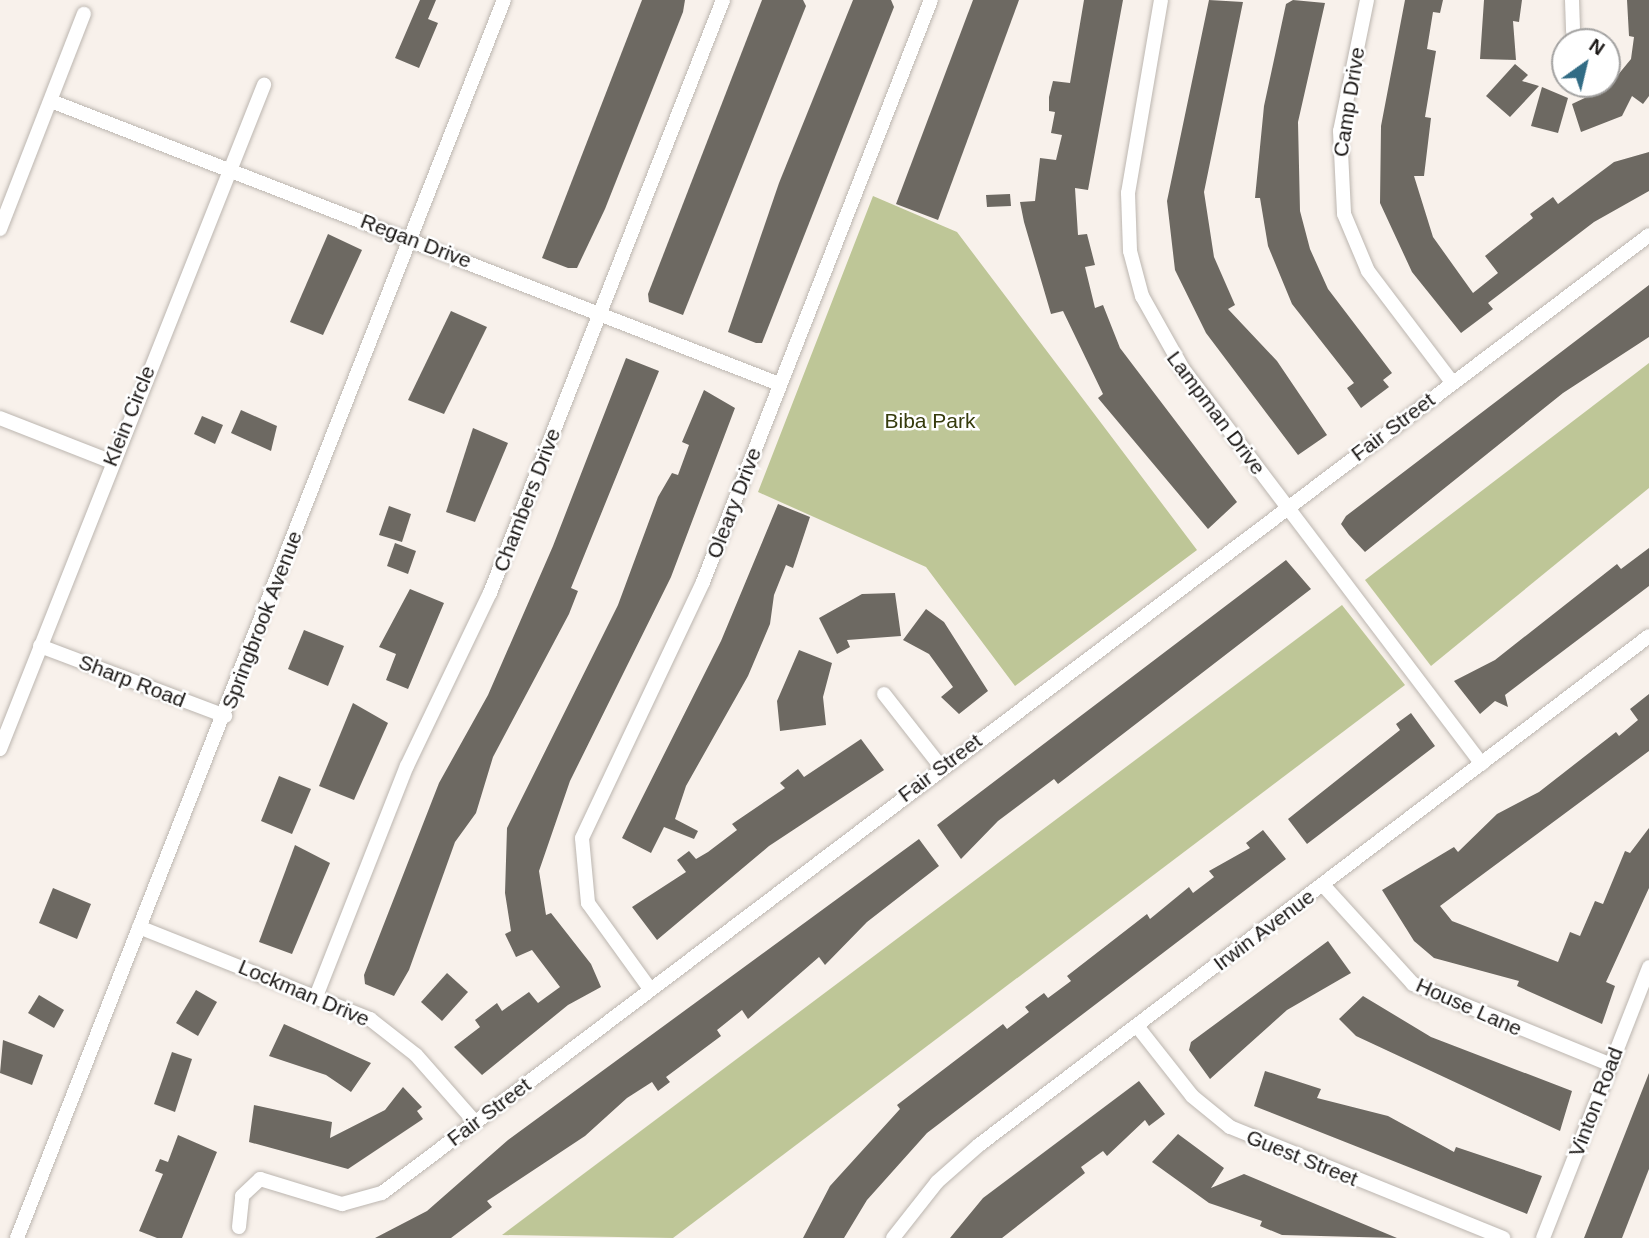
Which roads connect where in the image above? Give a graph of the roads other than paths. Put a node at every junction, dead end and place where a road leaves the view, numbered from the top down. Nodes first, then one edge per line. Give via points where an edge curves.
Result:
1 (504, 0) edge
2 (723, 0) edge
3 (931, 0) edge
4 (1161, 0) edge
5 (1367, 0) edge
6 (1572, 0) edge
7 (84, 14) dead end
8 (1573, 28) edge
9 (264, 85) dead end
10 (51, 101) junction
11 (231, 170) junction
12 (0, 229) edge
13 (1649, 235) edge
14 (410, 239) junction
15 (600, 313) junction
16 (1452, 382) junction
17 (779, 384) junction
18 (0, 418) edge
19 (110, 461) junction
20 (1286, 506) junction
21 (1649, 636) edge
22 (40, 646) junction
23 (884, 694) dead end
24 (225, 716) junction
25 (0, 749) edge
26 (1482, 764) junction
27 (941, 767) junction
28 (1323, 885) junction
29 (139, 927) junction
30 (1649, 967) edge
31 (650, 989) junction
32 (317, 995) junction
33 (1137, 1027) junction
34 (1611, 1065) junction
35 (475, 1122) junction
36 (239, 1227) dead end
37 (17, 1238) edge
38 (893, 1238) edge
39 (1503, 1238) edge
40 (1542, 1238) edge

1 - 14 street, Springbrook Avenue
2 - 15 street, Chambers Drive
3 - 17 street, Oleary Drive
4 - 20 street, Lampman Drive via 1129,171 1135,275 1165,344
5 - 16 street, Camp Drive via 1340,131 1344,214 1368,271
6 - 8 street
7 - 10 street
9 - 11 street, Klein Circle
10 - 11 street, Regan Drive
10 - 12 street
11 - 14 street, Regan Drive
11 - 19 street, Klein Circle
13 - 16 street, Fair Street
14 - 15 street, Regan Drive
14 - 24 street, Springbrook Avenue
15 - 17 street, Regan Drive
15 - 32 street, Chambers Drive via 490,593 407,766
16 - 20 street, Fair Street
17 - 31 street, Oleary Drive via 685,624 582,838 580,874 588,903
18 - 19 street
19 - 22 street, Klein Circle
20 - 26 street, Lampman Drive
20 - 27 street, Fair Street
21 - 26 street, Irwin Avenue
22 - 24 street, Sharp Road
22 - 25 street, Klein Circle
23 - 27 street
24 - 29 street, Springbrook Avenue
26 - 28 street, Irwin Avenue
27 - 31 street, Fair Street
28 - 33 street, Irwin Avenue
28 - 34 street, House Lane via 1413,984
29 - 32 street, Lockman Drive
29 - 37 street, Springbrook Avenue
30 - 34 street, Vinton Road
31 - 35 street, Fair Street
32 - 35 street, Lockman Drive via 400,1040
33 - 38 street, Irwin Avenue via 964,1156
33 - 39 street, Guest Street via 1185,1089 1230,1127
34 - 40 street, Vinton Road
35 - 36 street, Fair Street via 363,1202 327,1201 260,1179 242,1196

